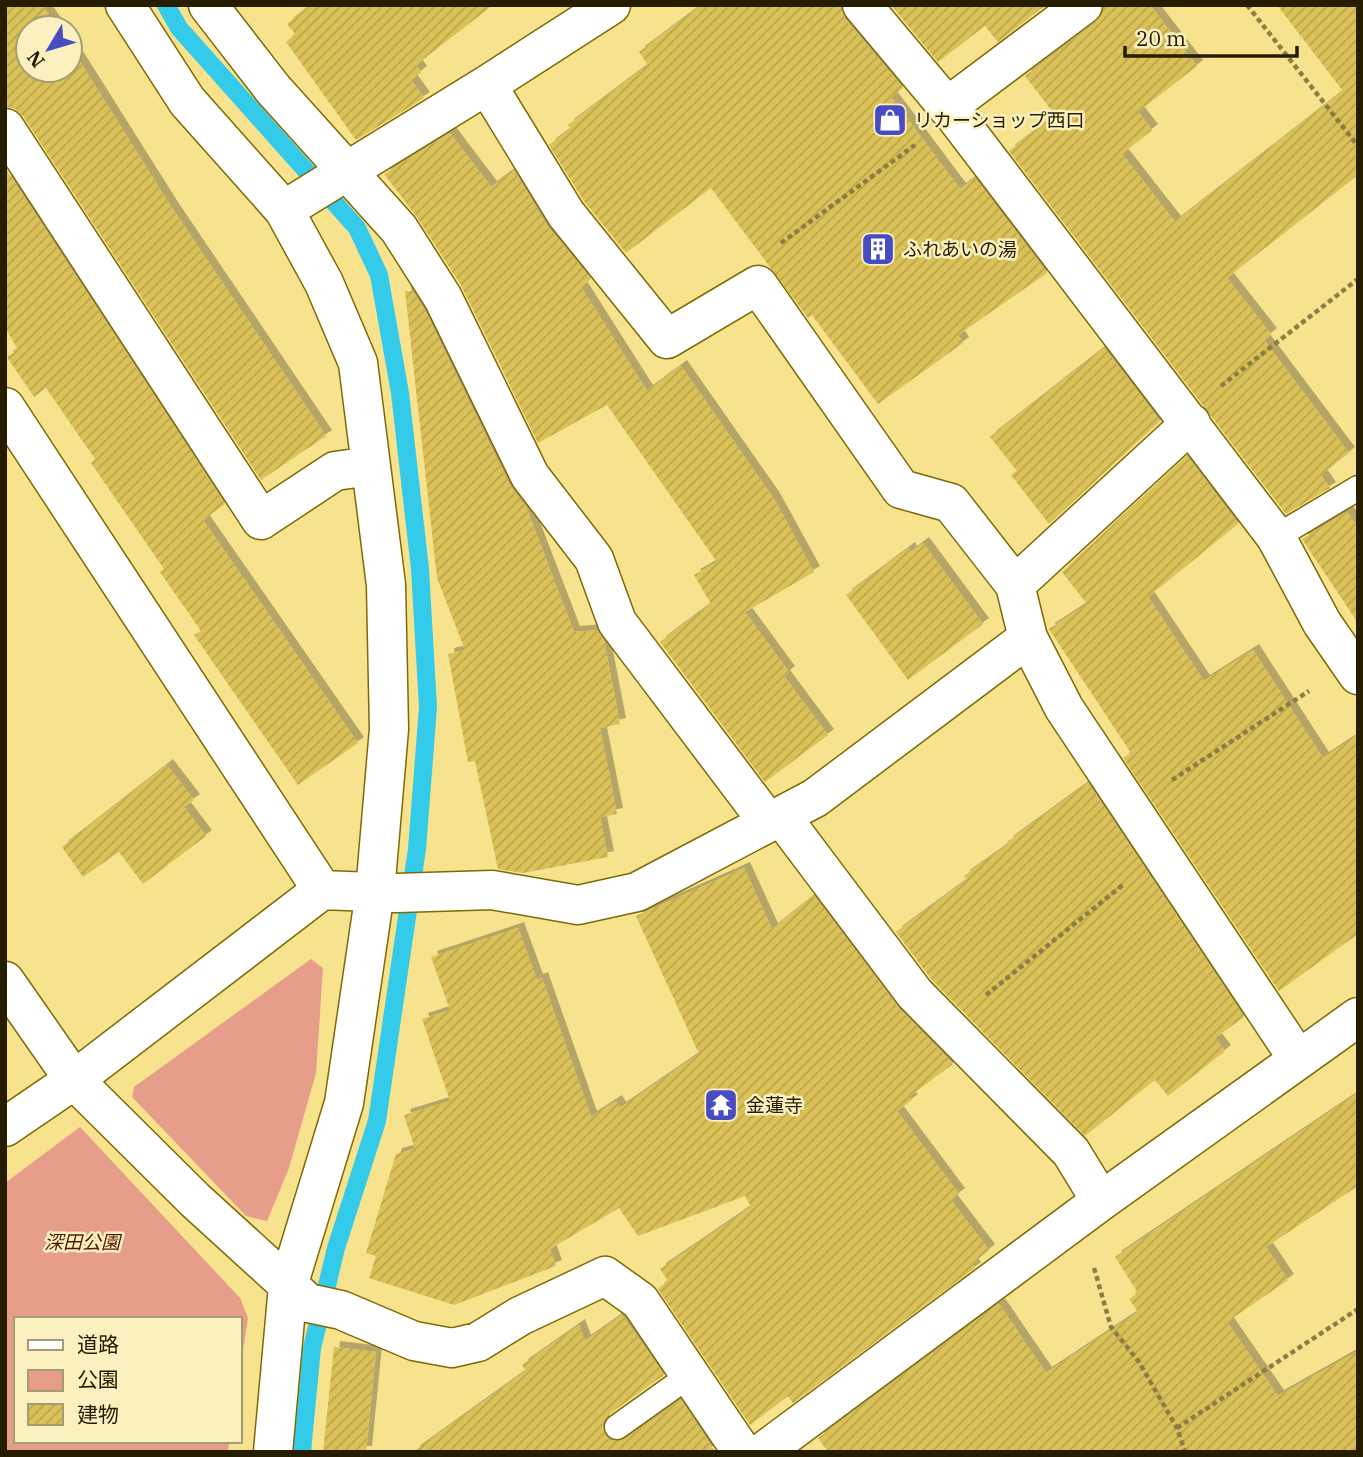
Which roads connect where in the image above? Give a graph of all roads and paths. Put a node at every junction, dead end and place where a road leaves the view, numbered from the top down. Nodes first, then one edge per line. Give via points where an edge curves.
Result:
1 (125, 5) edge
2 (208, 5) edge
3 (611, 5) edge
4 (862, 5) edge
5 (1083, 5) edge
6 (1247, 5) edge
7 (487, 85) junction
8 (951, 111) junction
9 (5, 128) edge
10 (1358, 146) edge
11 (316, 189) junction
12 (1358, 279) edge
13 (758, 285) junction
14 (5, 407) edge
15 (1187, 419) junction
16 (371, 466) junction
17 (1358, 488) edge
18 (1276, 537) junction
19 (1015, 585) junction
20 (1028, 638) junction
21 (1354, 670) edge
22 (1130, 807) junction
23 (775, 819) junction
24 (1163, 852) junction
25 (321, 890) junction
26 (386, 893) junction
27 (5, 981) edge
28 (1358, 1017) edge
29 (946, 1027) junction
30 (1298, 1059) junction
31 (74, 1080) junction
32 (5, 1127) edge
33 (1090, 1209) junction
34 (312, 1300) junction
35 (1358, 1309) edge
36 (690, 1376) junction
37 (617, 1427) dead end
38 (1177, 1429) junction
39 (272, 1452) edge
40 (742, 1452) edge
41 (763, 1452) edge
42 (1185, 1452) edge

1 - 11 street via 187,101
2 - 11 street via 273,89
3 - 7 street
4 - 8 street
5 - 8 street
6 - 10 path
7 - 11 street
7 - 13 street via 566,214 667,339
8 - 13 path via 758,260
8 - 15 street
9 - 16 street via 261,520 335,471
11 - 16 street via 324,283 358,363
11 - 23 street via 399,229 443,298 530,476 594,559 617,622
12 - 15 path
13 - 19 street via 901,489 951,503
14 - 25 street
15 - 18 street
15 - 19 street
16 - 26 street via 386,586
17 - 18 lane
18 - 21 street via 1322,624
19 - 20 street
20 - 22 street via 1064,708
20 - 23 street via 815,797
21 - 22 path
22 - 24 street
23 - 26 street via 637,892 579,905 492,890
23 - 29 street
24 - 29 path
24 - 30 street
25 - 26 street
25 - 31 street
26 - 34 street via 344,1103
27 - 31 street
28 - 30 street
29 - 33 street via 1071,1152
30 - 33 street
31 - 32 street
31 - 34 street via 195,1200
33 - 38 path via 1111,1327 1139,1362
33 - 41 street
34 - 36 street via 414,1341 452,1348 478,1342 520,1316 605,1276 640,1301
34 - 39 street
35 - 38 path
36 - 37 lane
36 - 40 street
38 - 42 path

